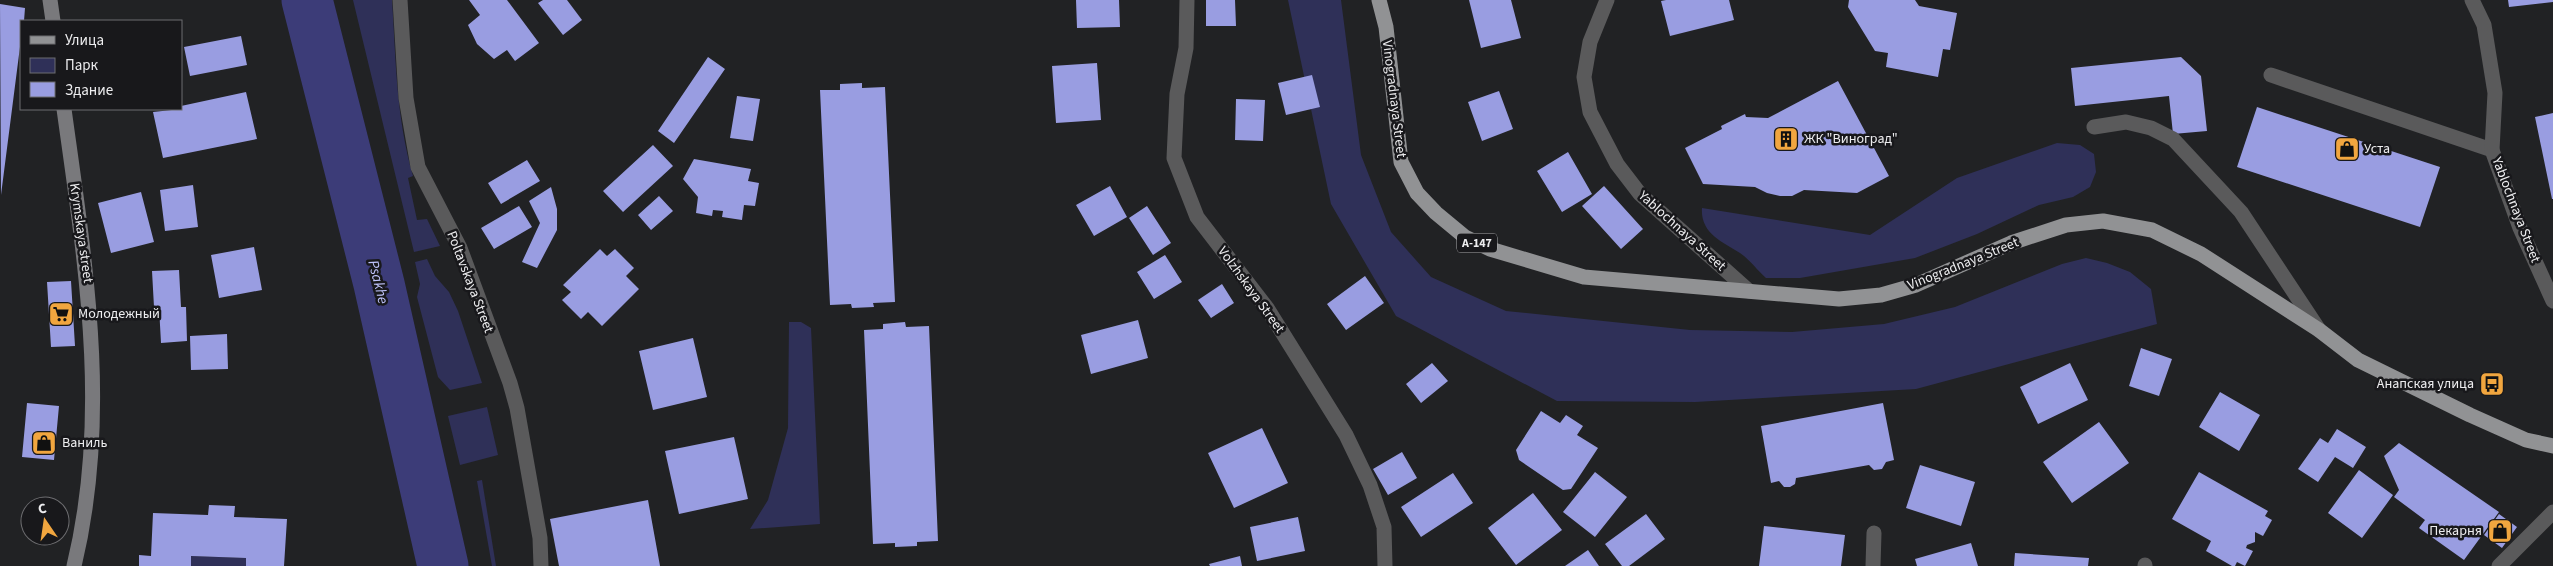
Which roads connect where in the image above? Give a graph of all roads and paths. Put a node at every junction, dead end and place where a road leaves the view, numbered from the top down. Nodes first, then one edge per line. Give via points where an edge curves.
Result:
1 (50, 0) edge
2 (400, 0) edge
3 (1187, 0) edge
4 (1379, 0) edge
5 (1607, 0) edge
6 (2472, 0) edge
7 (53, 20) edge
8 (2271, 75) dead end
9 (64, 110) edge
10 (2094, 127) dead end
11 (2492, 150) junction
12 (1749, 291) junction
13 (2553, 301) edge
14 (2319, 330) junction
15 (2553, 446) edge
16 (2553, 512) edge
17 (1874, 532) dead end
18 (74, 566) edge
19 (541, 566) edge
20 (1385, 566) edge
21 (1873, 566) edge
22 (2499, 566) edge

1 - 7 street
2 - 19 street, Poltavskaya Street via 406,98 418,167 460,248 510,383 538,528
3 - 20 street, Volzhskaya Street via 1186,48 1177,94 1174,158 1197,217 1267,308 1346,435 1370,485 1384,527
4 - 12 main road, Vinogradnaya Street / А-147 via 1386,27 1401,162 1417,193 1465,236 1490,249 1584,277
5 - 12 street, Yablochnaya Street via 1590,42 1584,77 1590,112 1617,164 1640,194
6 - 11 street, Yablochnaya Street via 2484,25 2495,93
8 - 11 street
9 - 18 street, Krymskaya street via 89,289 94,410 85,522
10 - 14 street via 2126,122 2151,128 2173,139 2241,212
11 - 13 street, Yablochnaya Street via 2520,228
12 - 14 main road, Vinogradnaya Street via 1839,299 1881,295 1946,274 2011,243 2066,225 2103,221 2152,230 2201,254
14 - 15 main road, Vinogradnaya Street via 2358,360 2526,440
16 - 22 street
17 - 21 street

